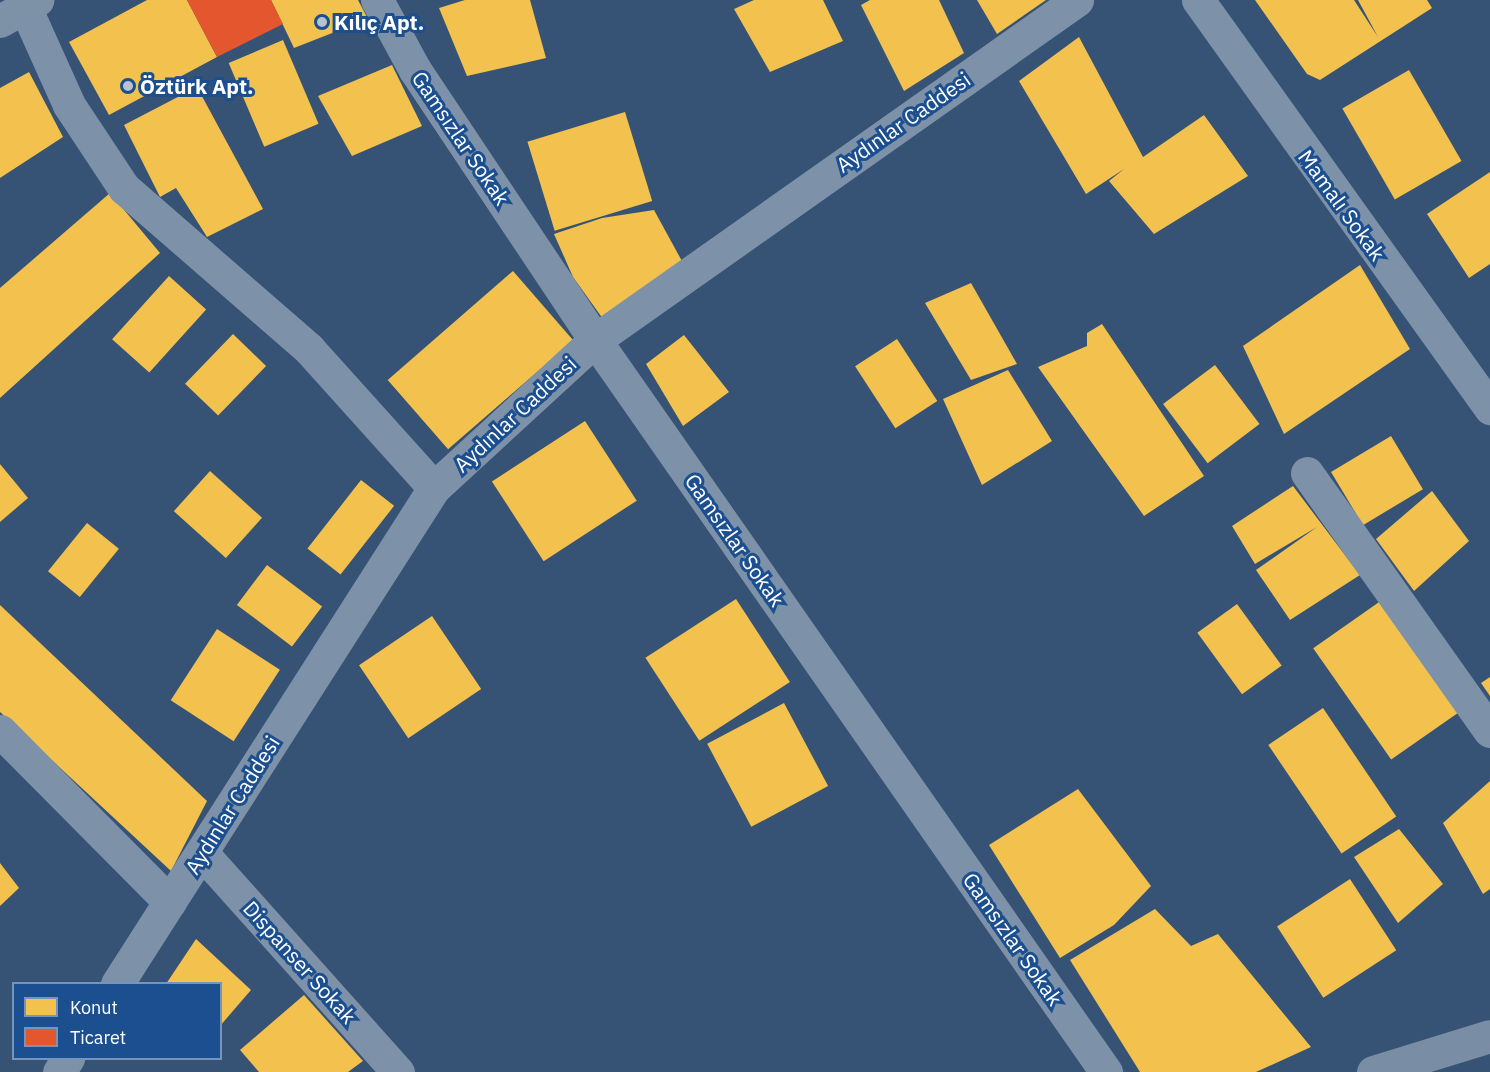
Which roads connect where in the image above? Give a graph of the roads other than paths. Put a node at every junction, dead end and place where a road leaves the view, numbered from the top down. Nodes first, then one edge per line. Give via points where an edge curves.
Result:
1 (376, 0) edge
2 (1077, 0) edge
3 (1198, 0) edge
4 (21, 9) edge
5 (595, 340) junction
6 (1488, 403) edge
7 (1307, 473) dead end
8 (434, 488) junction
9 (0, 731) edge
10 (1490, 731) edge
11 (202, 853) junction
12 (170, 902) junction
13 (118, 982) edge
14 (1490, 1036) edge
15 (398, 1072) edge
16 (1106, 1072) edge
17 (1373, 1072) edge

1 - 5 street, Gamsızlar Sokak via 415,70
2 - 5 street, Aydınlar Caddesi
3 - 6 street, Mamalı Sokak
4 - 8 street via 69,105 124,188 309,349
5 - 8 street, Aydınlar Caddesi
5 - 16 street, Gamsızlar Sokak
7 - 10 street
8 - 11 street, Aydınlar Caddesi
9 - 12 street
11 - 12 street, Aydınlar Caddesi
11 - 15 street, Dispanser Sokak
12 - 13 street, Aydınlar Caddesi
14 - 17 main road

